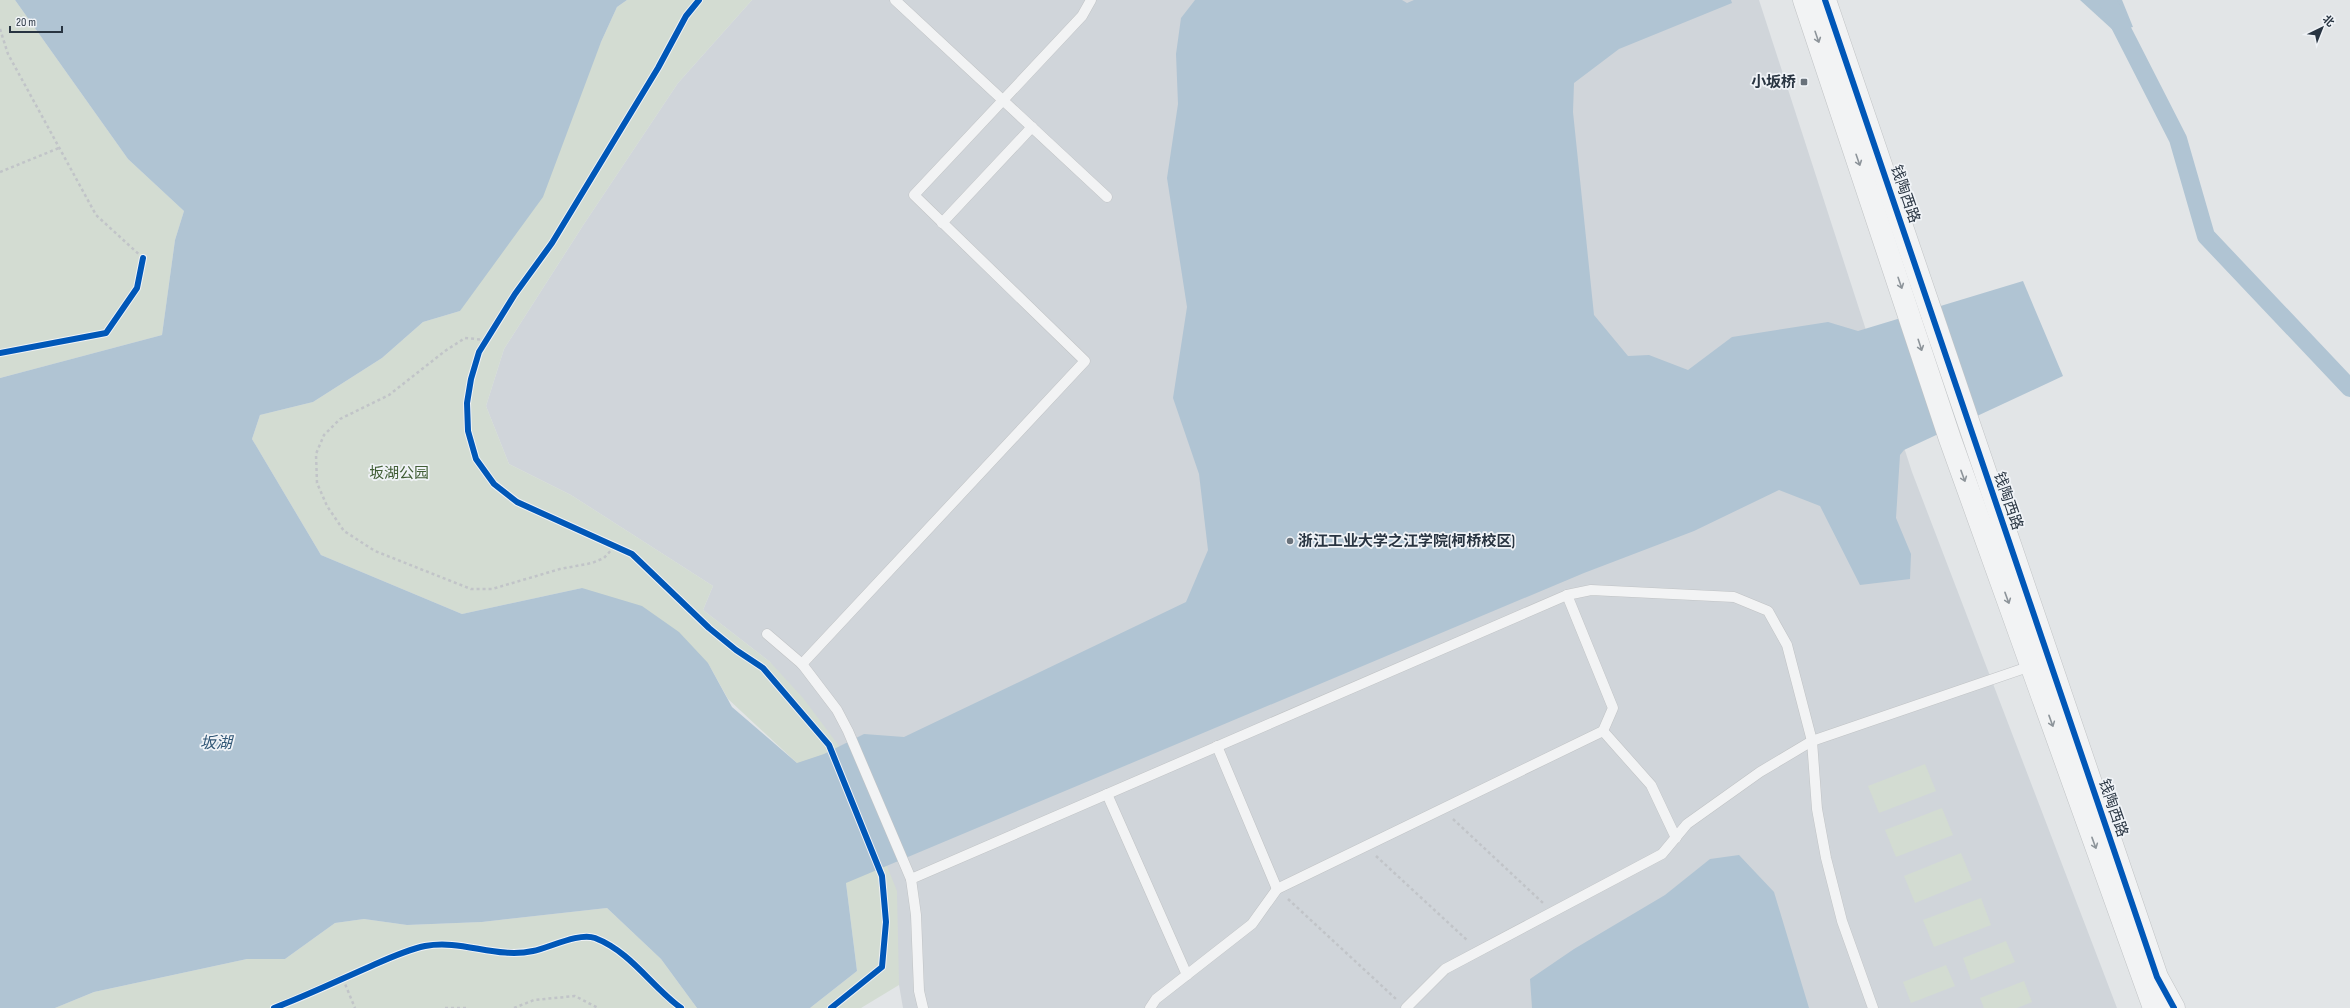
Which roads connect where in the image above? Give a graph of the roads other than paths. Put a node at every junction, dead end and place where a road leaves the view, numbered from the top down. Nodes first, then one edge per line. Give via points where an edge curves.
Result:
1 (895, 0) edge
2 (1091, 0) edge
3 (1804, 0) edge
4 (1825, 0) edge
5 (1003, 100) junction
6 (1032, 127) junction
7 (1107, 196) dead end
8 (942, 222) junction
9 (1566, 595) junction
10 (767, 634) dead end
11 (2040, 663) junction
12 (802, 664) junction
13 (1603, 731) junction
14 (1812, 741) junction
15 (1217, 746) junction
16 (1107, 794) junction
17 (1676, 838) junction
18 (911, 879) junction
19 (1277, 890) junction
20 (1187, 975) junction
21 (1403, 1005) edge
22 (923, 1008) edge
23 (1150, 1008) edge
24 (1874, 1008) edge
25 (2154, 1008) edge
26 (2174, 1008) edge

1 - 5 lane
2 - 5 lane via 1082,16
3 -> 11 street, 钱陶西路 via 1950,439
4 - 11 street, 钱陶西路 via 1929,302
5 - 6 lane
5 - 8 lane via 914,195
6 - 7 lane
6 - 8 lane
8 - 12 lane via 1085,361
9 - 13 lane via 1614,708
9 - 14 lane via 1591,590 1734,597 1768,611 1787,645
9 - 15 lane
10 - 12 lane
11 - 14 lane
11 -> 25 street, 钱陶西路
11 - 26 street, 钱陶西路 via 2157,977
12 - 18 lane via 837,710 848,731
13 - 17 lane via 1651,785
13 - 19 lane
14 - 17 lane via 1760,772 1687,824
14 - 24 lane via 1817,809 1826,858 1842,921
15 - 16 lane
15 - 19 lane
16 - 18 lane
16 - 20 lane
17 - 21 lane via 1662,854 1445,969
18 - 22 lane via 916,915 919,991
19 - 20 lane via 1252,924
20 - 23 lane via 1156,999

